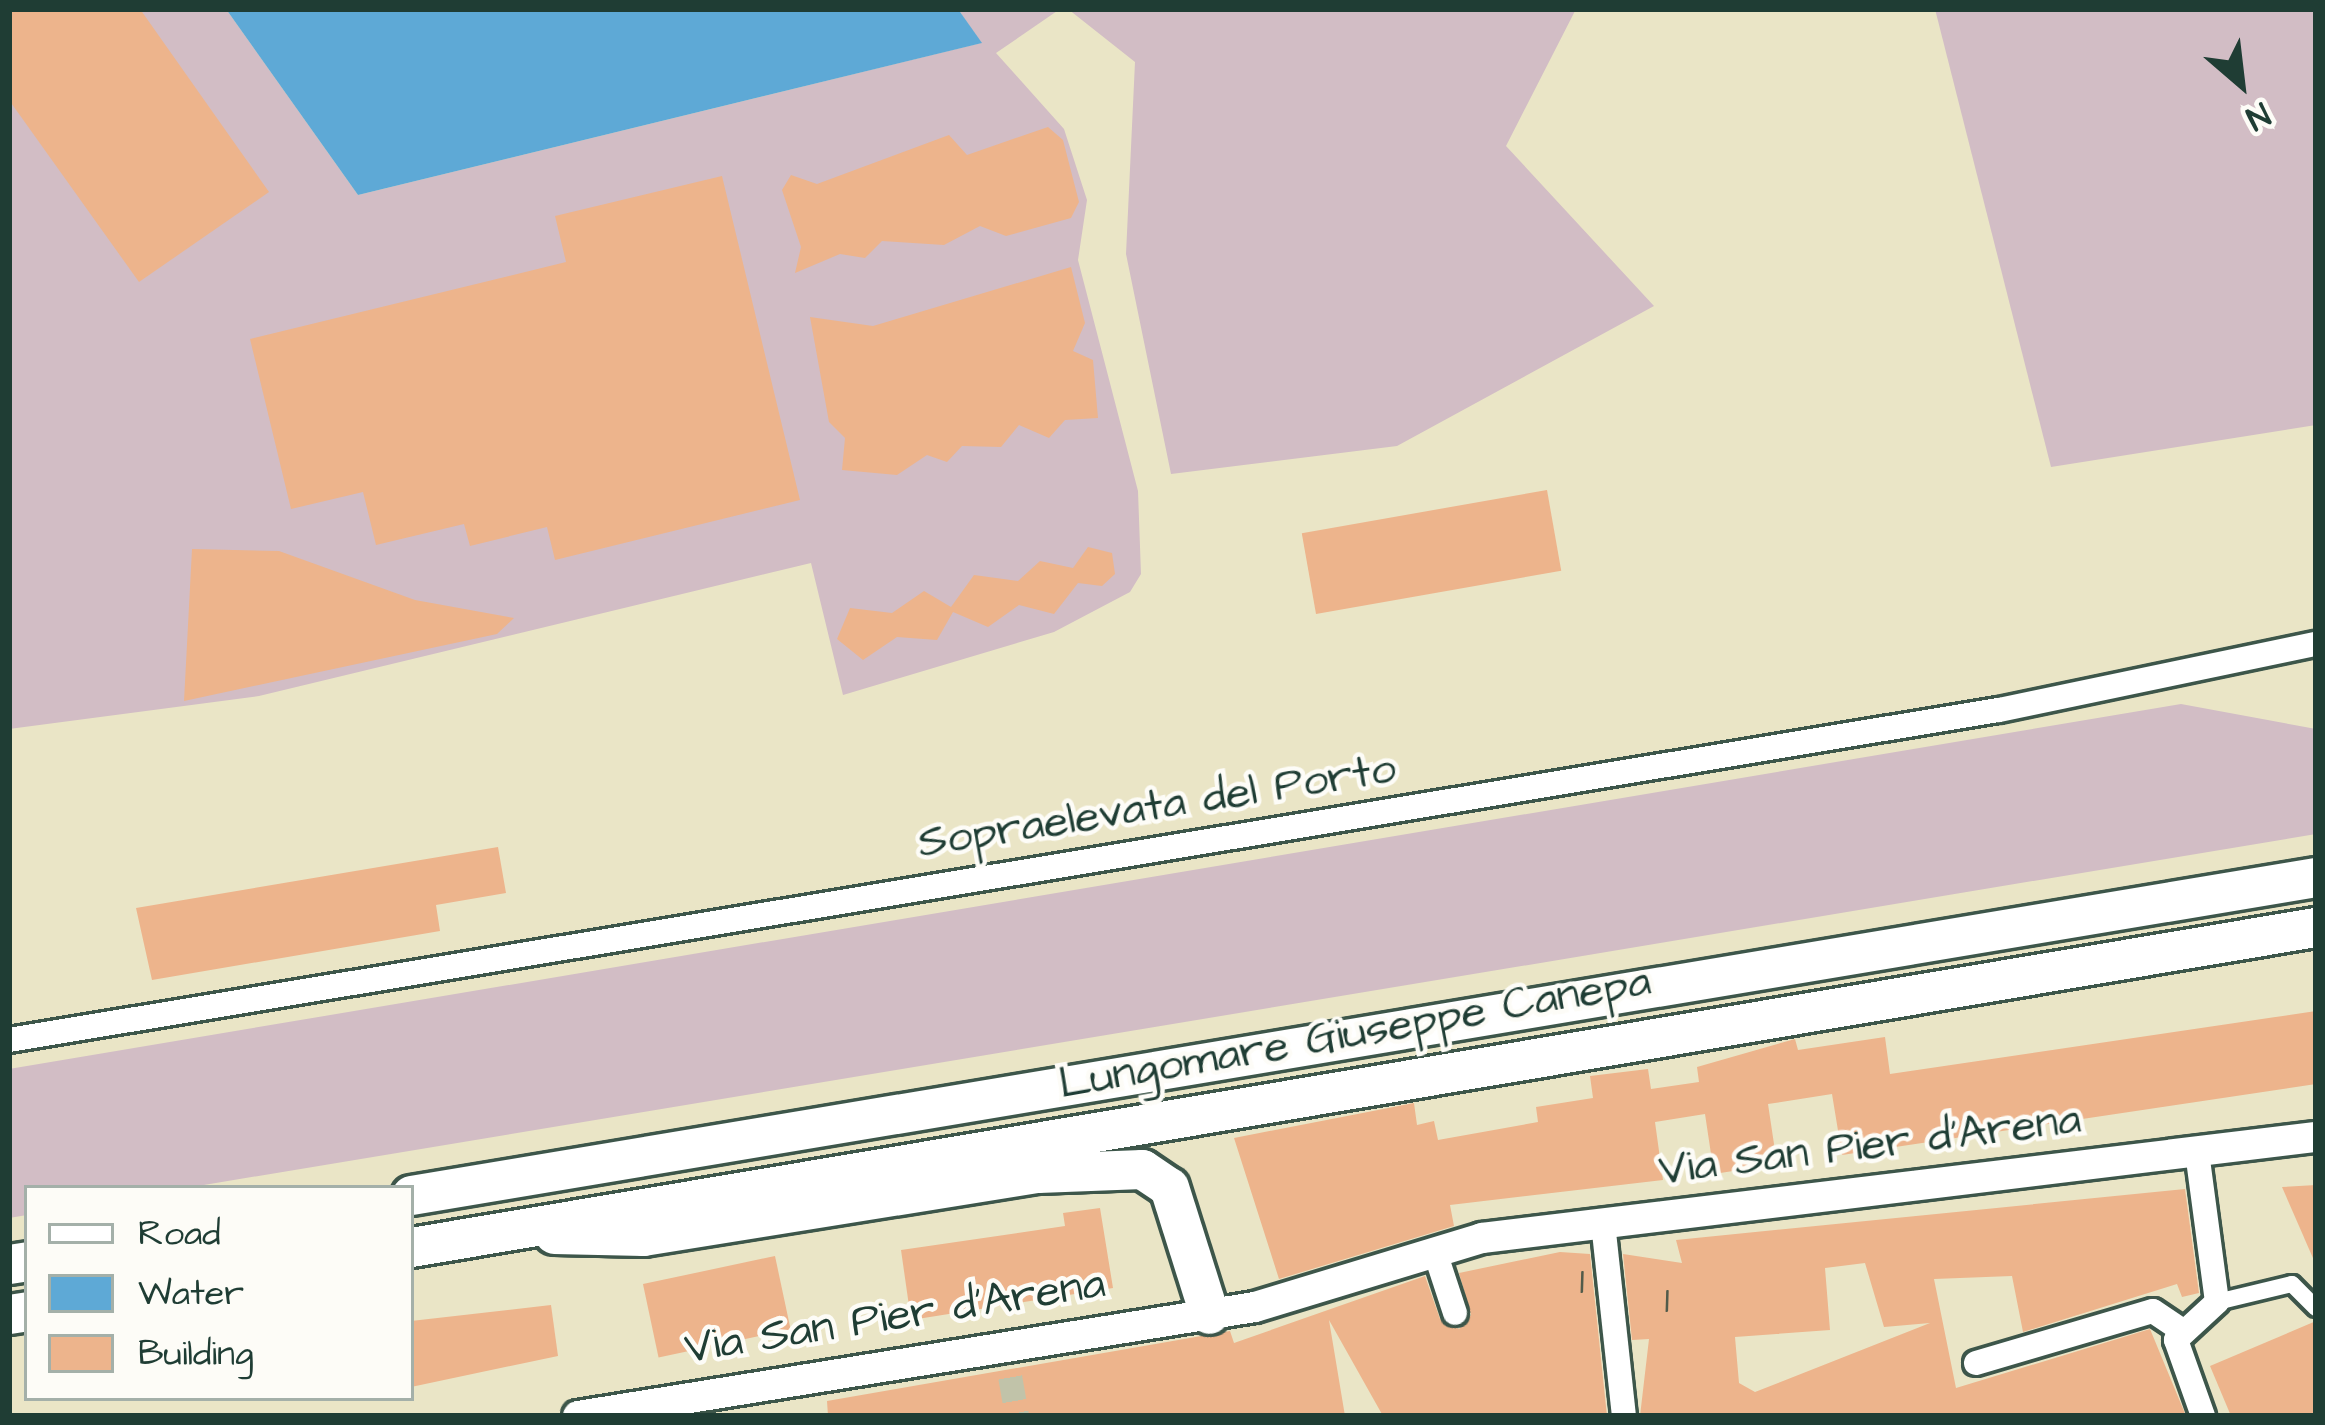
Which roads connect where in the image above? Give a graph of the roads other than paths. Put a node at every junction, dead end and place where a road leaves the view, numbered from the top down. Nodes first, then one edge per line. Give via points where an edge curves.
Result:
1 (2316, 644) edge
2 (2316, 877) edge
3 (2316, 926) edge
4 (9, 1040) edge
5 (2316, 1137) edge
6 (2197, 1152) junction
7 (414, 1194) edge
8 (1603, 1222) junction
9 (506, 1231) junction
10 (414, 1246) edge
11 (1435, 1252) junction
12 (2217, 1302) junction
13 (2316, 1308) edge
14 (1454, 1313) dead end
15 (1209, 1314) junction
16 (2178, 1328) junction
17 (1976, 1363) dead end
18 (578, 1416) edge
19 (1624, 1416) edge
20 (2204, 1416) edge

1 - 4 street, Sopraelevata del Porto via 1999,710
2 - 7 highway, Lungomare Giuseppe Canepa
3 - 9 highway, Lungomare Giuseppe Canepa
5 - 6 street, Via San Pier d'Arena
6 - 8 street, Via San Pier d'Arena
6 - 12 street
8 - 11 street, Via San Pier d'Arena
8 - 19 street
9 - 10 highway, Lungomare Giuseppe Canepa
9 - 15 highway via 643,1236 1038,1173 1142,1169 1168,1187
11 - 14 street
11 - 15 street, Via San Pier d'Arena
12 - 13 street via 2291,1284
12 - 16 street
15 - 18 street, Via San Pier d'Arena
16 - 17 street via 2153,1311
16 - 20 street

